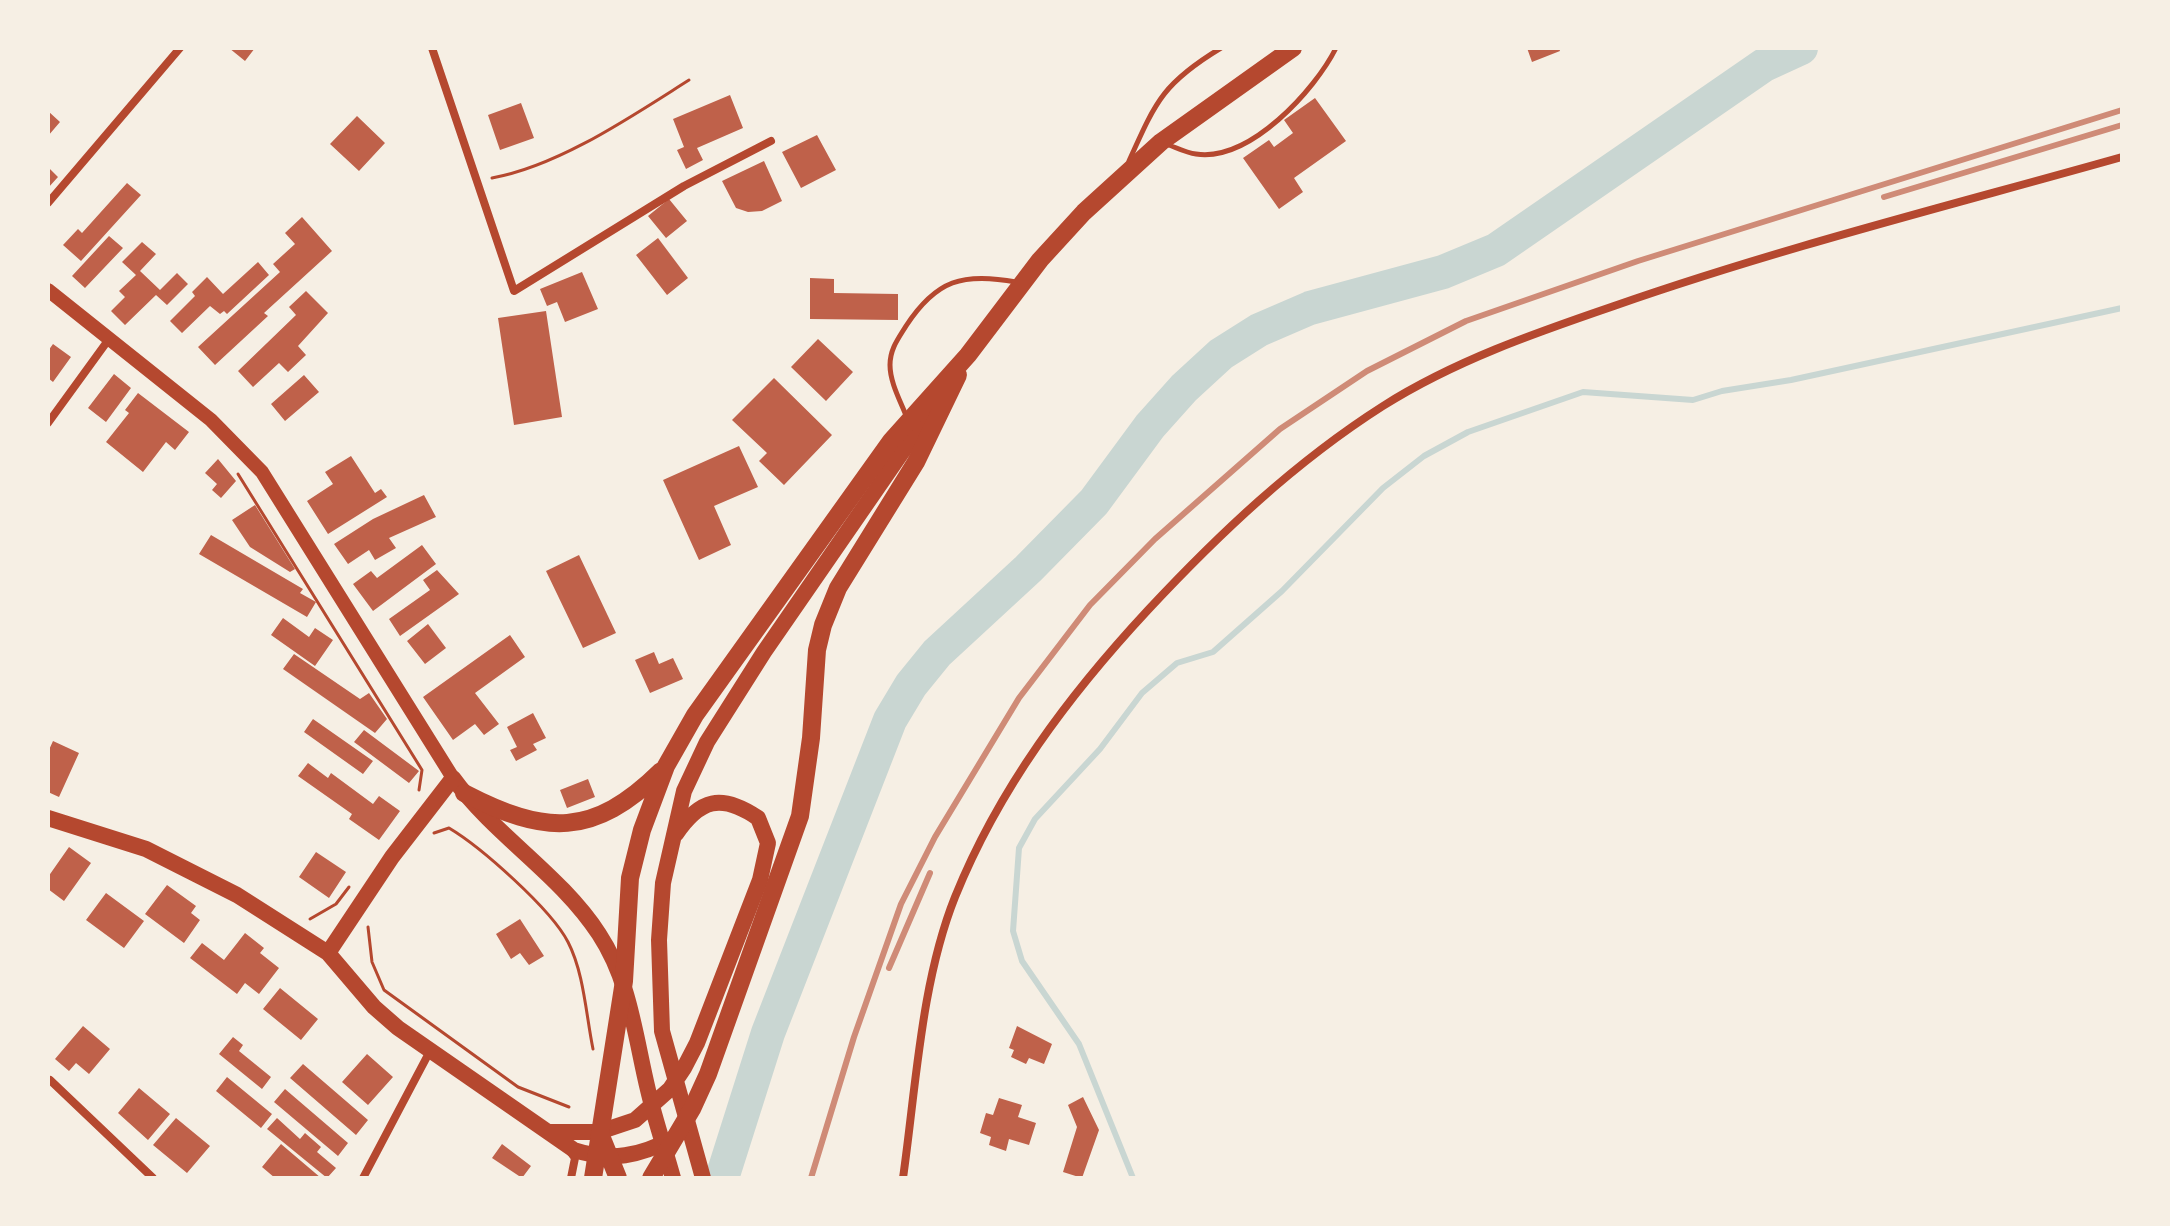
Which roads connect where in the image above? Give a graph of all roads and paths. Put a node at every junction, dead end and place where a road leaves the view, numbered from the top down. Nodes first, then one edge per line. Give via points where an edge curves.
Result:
1 (180, 48) edge
2 (432, 48) edge
3 (1221, 48) edge
4 (1293, 48) edge
5 (1336, 48) edge
6 (689, 80) dead end
7 (771, 141) dead end
8 (1161, 142) junction
9 (2122, 157) edge
10 (1122, 176) junction
11 (477, 181) junction
12 (48, 203) edge
13 (1021, 283) junction
14 (48, 290) edge
15 (109, 339) junction
16 (968, 355) junction
17 (908, 422) junction
18 (48, 423) edge
19 (229, 463) dead end
20 (666, 766) junction
21 (458, 785) junction
22 (412, 802) dead end
23 (48, 818) edge
24 (427, 840) dead end
25 (670, 842) junction
26 (353, 881) dead end
27 (371, 919) dead end
28 (299, 933) junction
29 (328, 953) junction
30 (624, 981) junction
31 (430, 1051) junction
32 (615, 1051) junction
33 (50, 1080) dead end
34 (569, 1107) dead end
35 (546, 1131) junction
36 (599, 1132) junction
37 (674, 1138) junction
38 (566, 1146) junction
39 (610, 1158) junction
40 (153, 1178) edge
41 (363, 1178) edge
42 (571, 1178) edge
43 (593, 1178) edge
44 (618, 1178) edge
45 (651, 1178) edge
46 (673, 1178) edge
47 (703, 1178) edge
48 (903, 1178) edge

1 - 12 street
2 - 11 street
3 - 10 lane via 1164,89
4 - 8 highway
5 - 8 lane via 1313,88 1247,141 1197,155
6 - 11 path via 620,124 517,174
7 - 11 street via 684,186 514,291
8 - 10 highway
9 - 48 street via 1710,272 1473,358 1397,398 1296,468 1191,564 1100,662 1047,730 981,839 935,959
10 - 13 highway
13 - 16 highway
13 - 17 lane via 967,278 941,286 914,314 891,350 890,369
14 - 15 main road
15 - 18 street
15 - 21 main road via 211,420 262,472
16 - 17 highway
16 - 25 main road via 718,724 684,791
16 - 37 highway via 916,462 838,588 823,625 795,836 708,1074
17 - 20 highway via 757,624
19 - 22 path via 422,770
20 - 21 highway via 626,801 580,824 531,822
20 - 30 highway via 630,878
21 - 29 main road via 392,857
21 - 30 main road via 584,914
23 - 28 main road via 187,868
24 - 32 path via 449,828 470,841 546,914 568,941 594,1053
25 - 36 main road via 687,817 702,805 720,802 758,818 768,843 760,880 684,1068 670,1089 635,1120
25 - 47 main road via 659,940 662,1031
26 - 28 path via 336,904 310,918
27 - 34 path via 367,929 372,962 384,990 518,1087
28 - 29 main road
29 - 31 main road via 374,1007
30 - 32 highway
30 - 46 main road
31 - 35 main road
31 - 41 street
32 - 43 highway
33 - 40 street
35 - 36 main road
35 - 38 main road
36 - 39 highway
37 - 39 main road via 637,1154
37 - 45 highway
38 - 39 main road
38 - 42 street via 575,1158
39 - 44 highway

